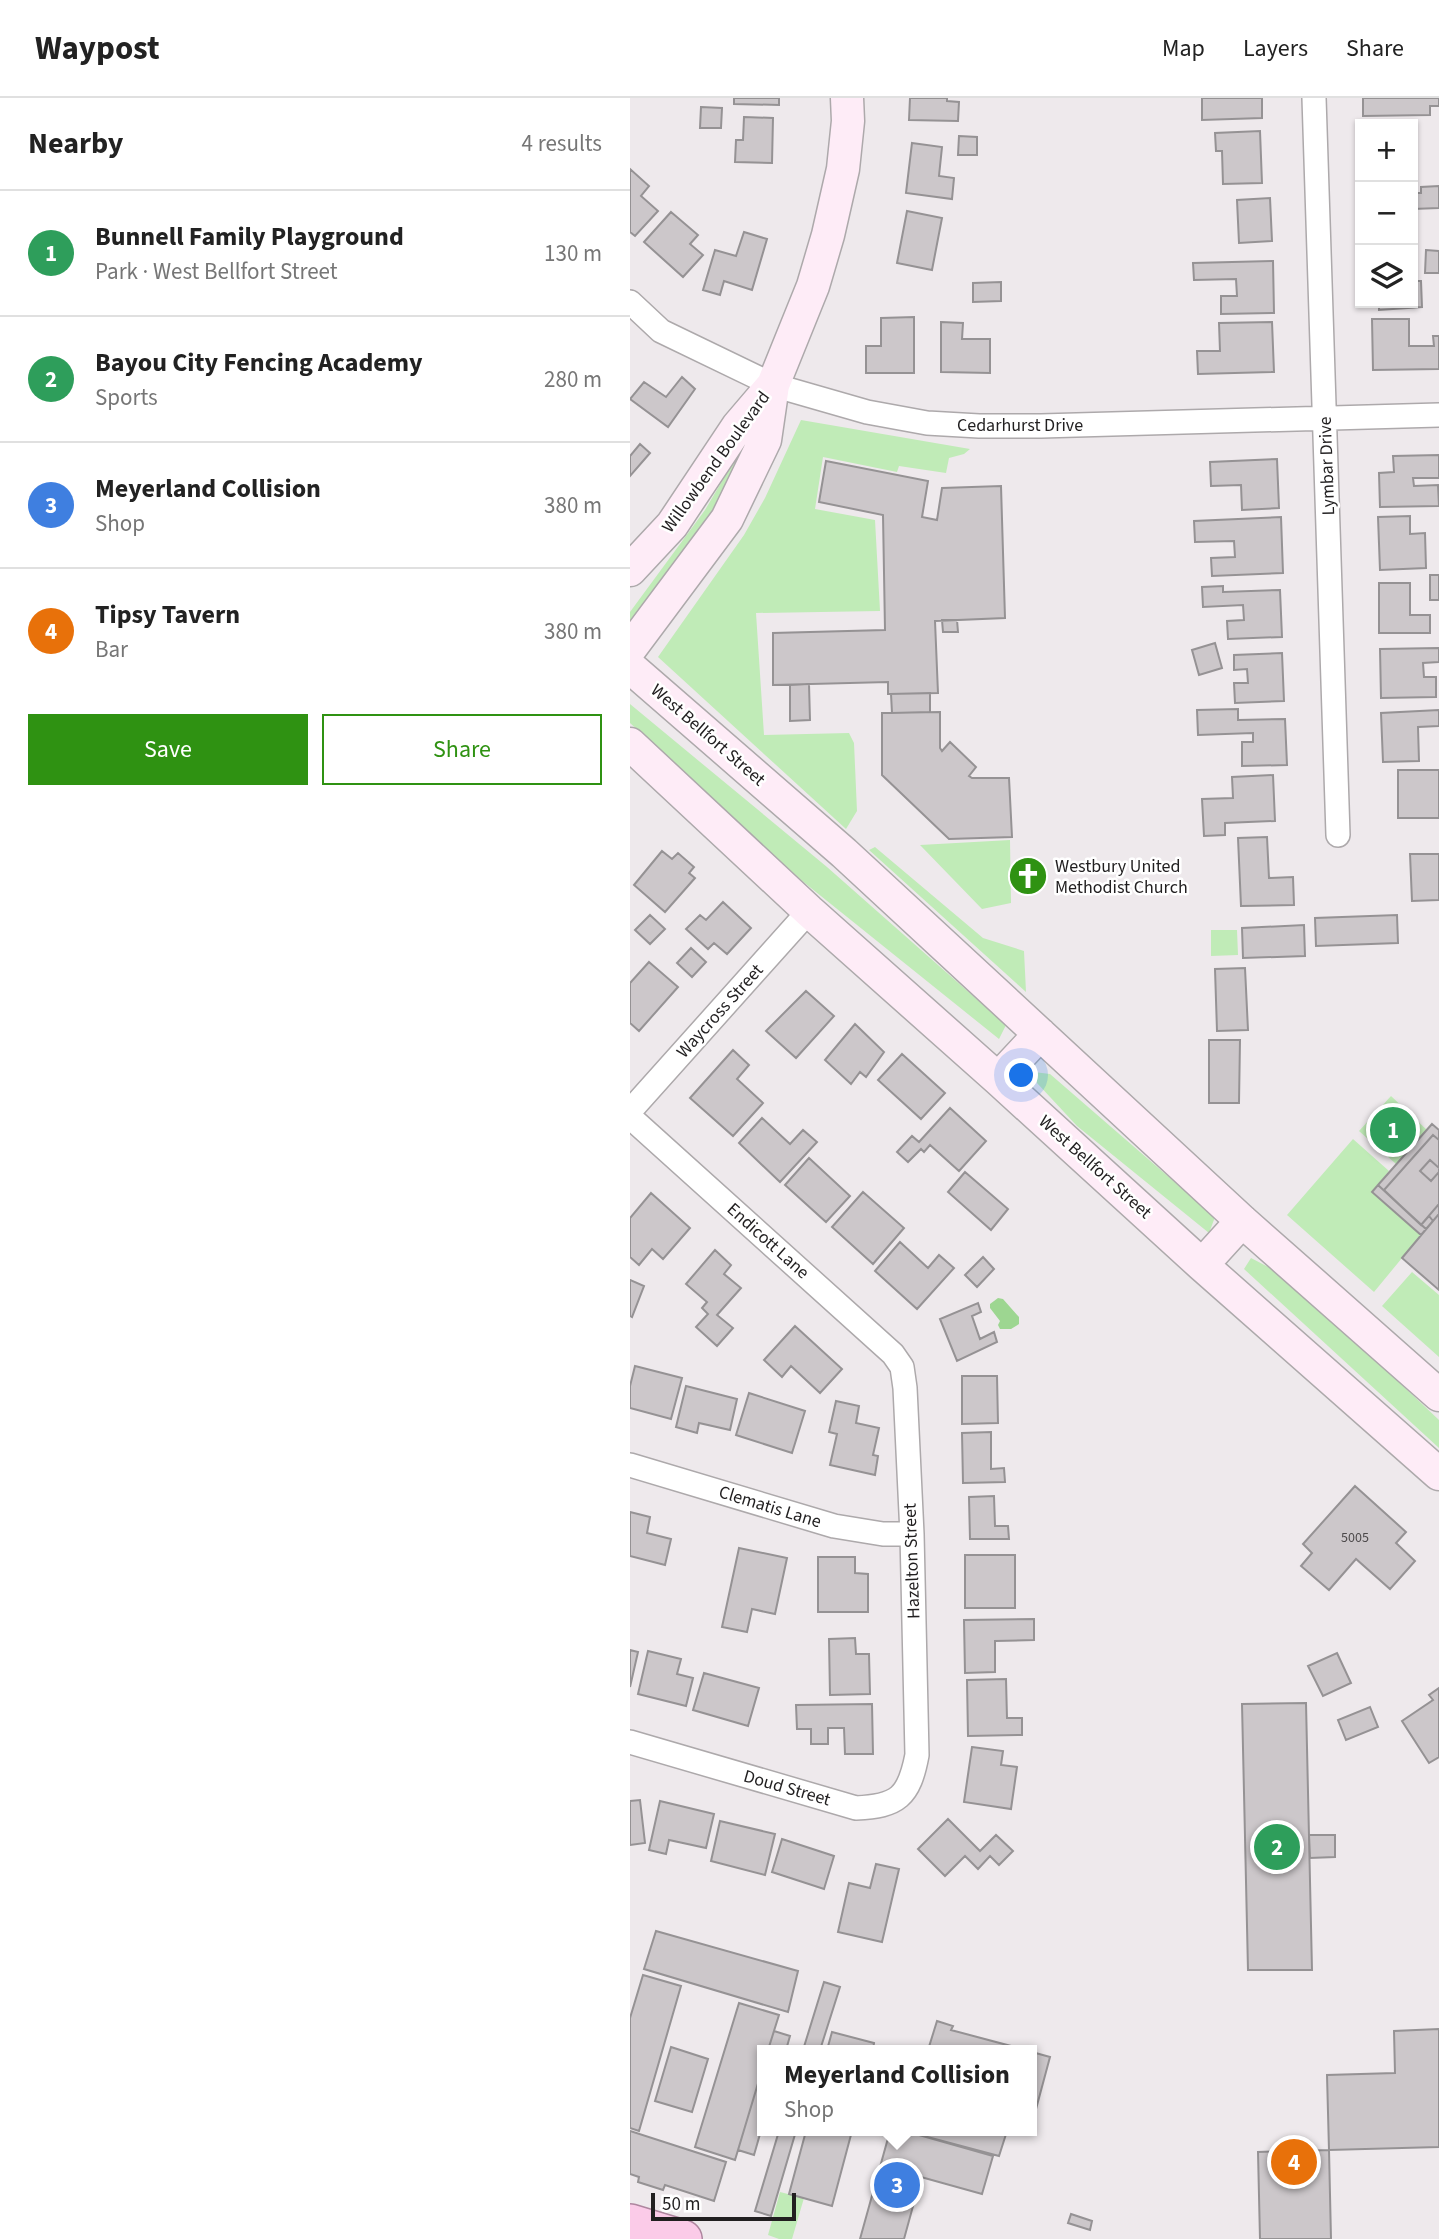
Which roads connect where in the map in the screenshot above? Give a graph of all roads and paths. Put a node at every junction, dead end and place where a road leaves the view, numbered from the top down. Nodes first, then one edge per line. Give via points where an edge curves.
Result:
1 (847, 98) edge
2 (1314, 98) edge
3 (630, 302) edge
4 (773, 385) junction
5 (1439, 415) edge
6 (1325, 419) junction
7 (630, 570) edge
8 (630, 649) edge
9 (630, 667) edge
10 (630, 744) edge
11 (1338, 835) dead end
12 (809, 912) junction
13 (1040, 1034) junction
14 (998, 1079) junction
15 (630, 1111) edge
16 (630, 1117) edge
17 (1242, 1222) junction
18 (1202, 1265) junction
19 (902, 1367) joint
20 (1439, 1395) edge
21 (630, 1465) edge
22 (1439, 1474) edge
23 (912, 1534) junction
24 (630, 1742) edge
25 (917, 1755) joint
26 (630, 2223) edge
27 (683, 2239) edge

1 - 4 main road, Willowbend Boulevard via 843,169 828,235
2 - 6 street, Lymbar Drive
3 - 4 street, Cedarhurst Drive via 660,331
4 - 6 street, Cedarhurst Drive via 867,412 927,423 979,426
4 - 7 main road, Willowbend Boulevard via 738,426 672,525
4 - 8 main road, Willowbend Boulevard via 765,440 727,519
5 - 6 street, Cedarhurst Drive
6 - 11 street, Lymbar Drive
9 - 13 main road, West Bellfort Street via 844,853
10 - 12 main road, West Bellfort Street
12 - 14 main road, West Bellfort Street
12 - 15 street, Waycross Street
13 - 14 main road
13 - 17 main road, West Bellfort Street
14 - 18 main road, West Bellfort Street
16 - 19 street, Endicott Lane via 894,1354
17 - 18 main road
17 - 20 main road, West Bellfort Street
18 - 22 main road, West Bellfort Street
19 - 23 street, Hazelton Street
21 - 23 street, Clematis Lane via 834,1525
23 - 25 street, Hazelton Street
24 - 25 street, Doud Street via 856,1808 887,1805 903,1794 913,1779
26 - 27 highway

